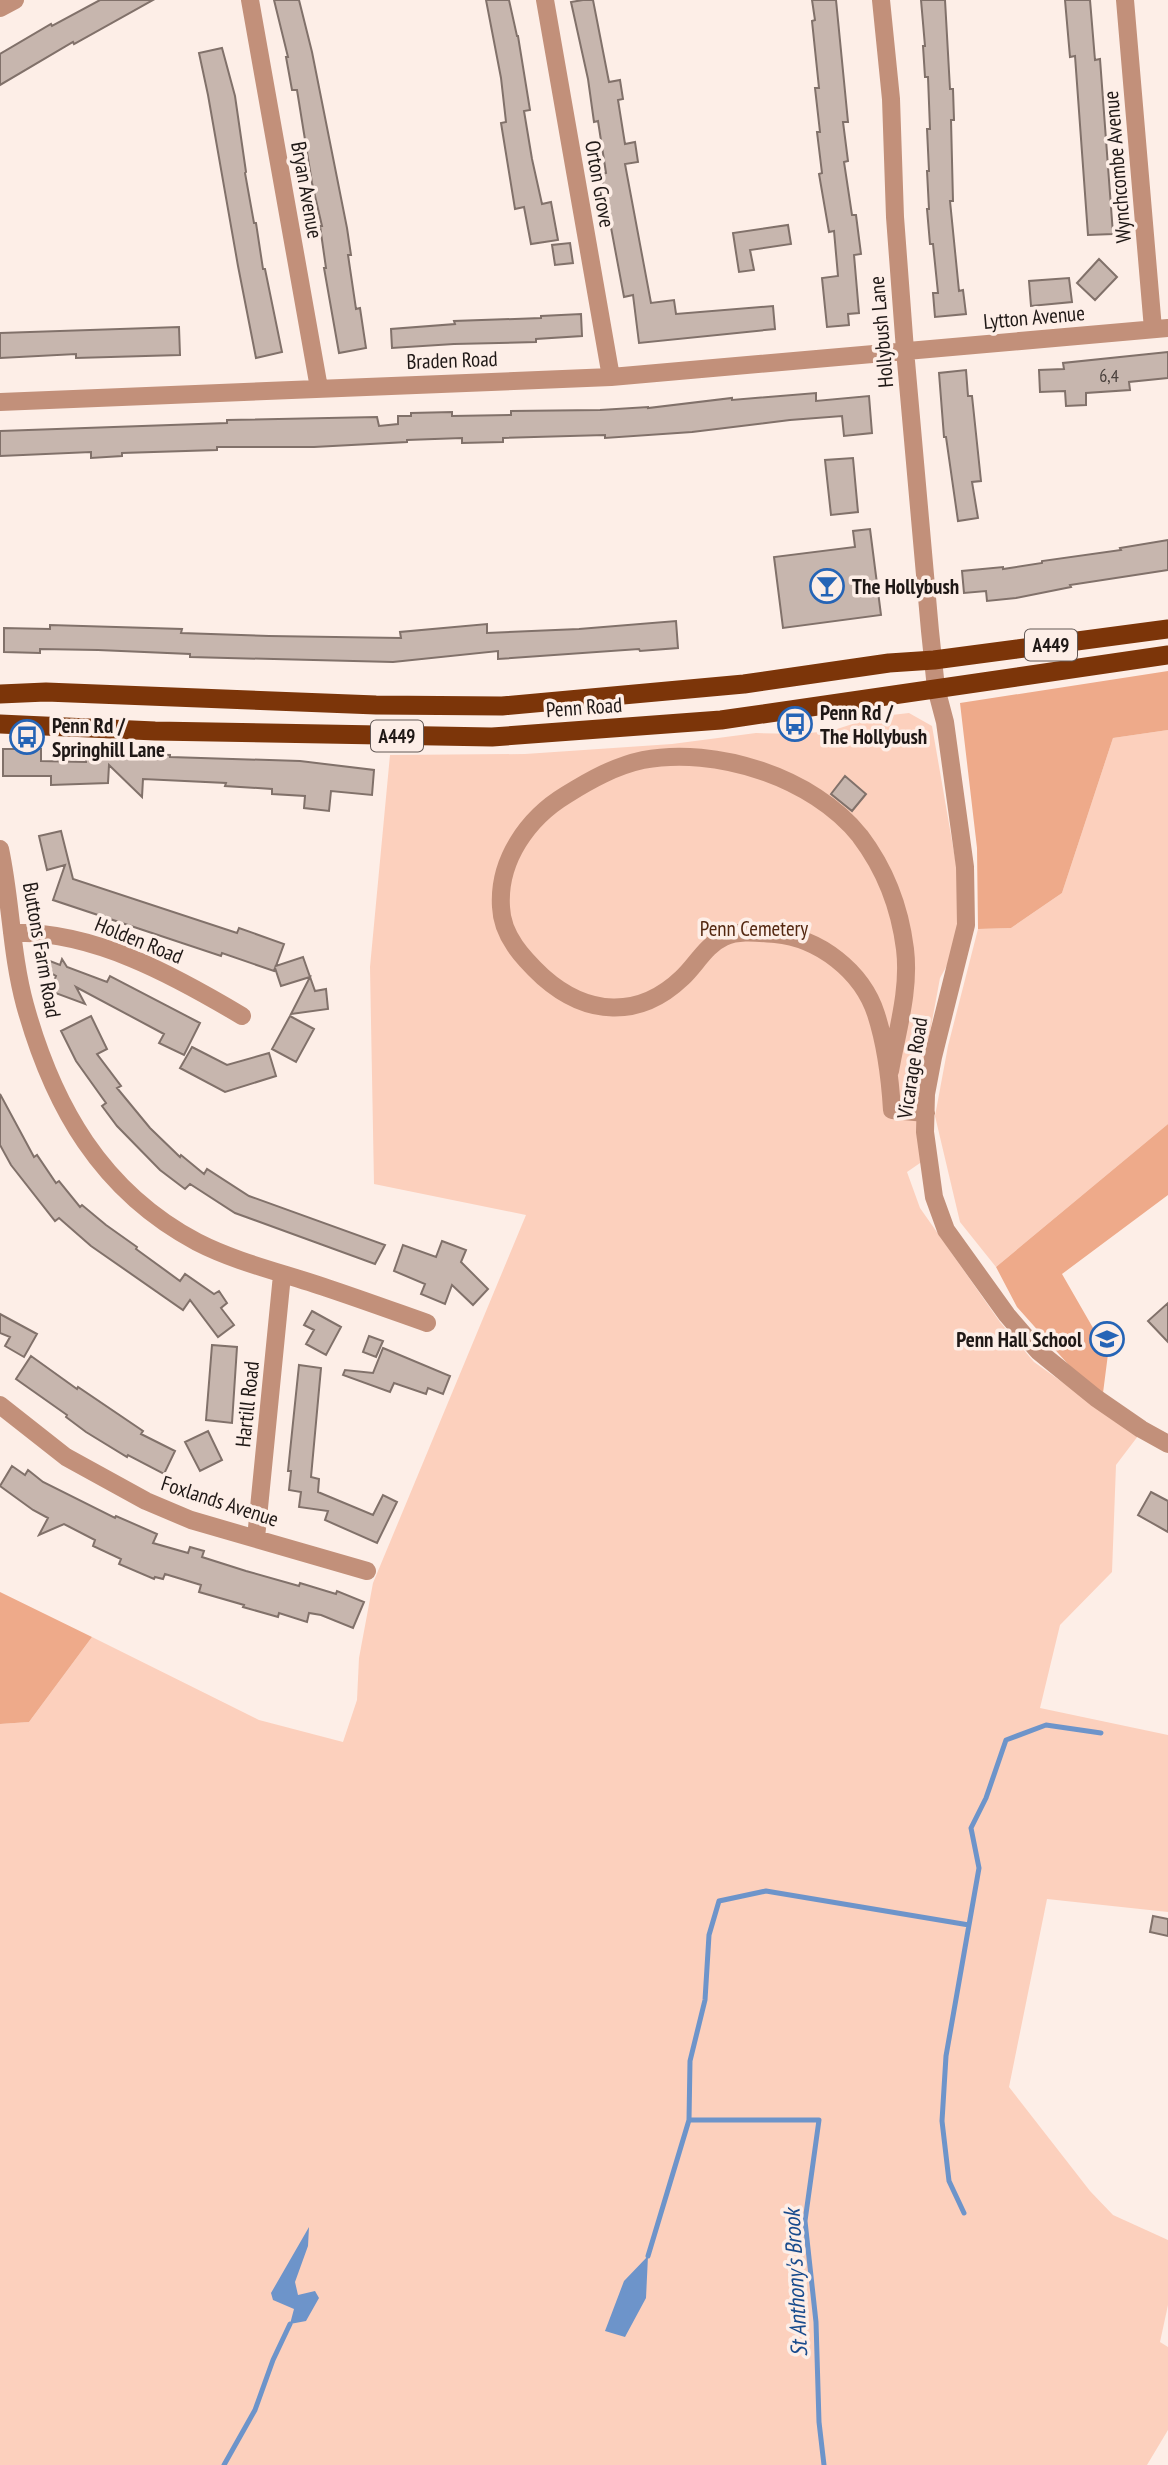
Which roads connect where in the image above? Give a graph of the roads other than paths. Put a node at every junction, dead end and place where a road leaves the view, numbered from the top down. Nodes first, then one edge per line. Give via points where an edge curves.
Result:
1 (15, 0) edge
2 (250, 0) edge
3 (545, 0) edge
4 (881, 0) edge
5 (1125, 0) edge
6 (0, 8) edge
7 (1160, 329) edge
8 (905, 350) junction
9 (611, 377) junction
10 (319, 388) junction
11 (0, 402) edge
12 (1168, 629) edge
13 (1168, 655) edge
14 (934, 660) junction
15 (936, 688) junction
16 (0, 694) edge
17 (0, 724) edge
18 (0, 849) edge
19 (12, 933) junction
20 (242, 1016) dead end
21 (890, 1071) junction
22 (926, 1113) junction
23 (282, 1275) junction
24 (427, 1323) dead end
25 (0, 1405) edge
26 (1168, 1444) edge
27 (256, 1538) junction
28 (367, 1571) dead end

1 - 6 street
2 - 10 street, Bryan Avenue
3 - 9 street, Orton Grove
4 - 8 street, Hollybush Lane
5 - 7 street, Wynchcombe Avenue
7 - 8 street, Lytton Avenue
8 - 9 street, Braden Road
8 - 14 street, Hollybush Lane
9 - 10 street, Braden Road
10 - 11 street, Braden Road
12 - 14 highway, Penn Road / A449
13 - 15 highway, Penn Road / A449
14 - 15 street, Hollybush Lane
14 - 16 highway, Penn Road / A449 via 744,684 502,706
15 - 17 highway, Penn Road / A449 via 721,720 492,737
15 - 22 street, Vicarage Road via 965,867 966,925 933,1057
18 - 19 street, Buttons Farm Road
19 - 20 street, Holden Road via 53,934 91,944 175,979
19 - 23 street, Buttons Farm Road via 25,1003 53,1087 87,1145 112,1175 166,1222 197,1242
21 - 21 street via 907,984 900,920 873,855 858,834 817,799 753,768 681,756 610,770 557,801 524,832 504,872 500,907 511,941 550,982 590,1004 616,1009 664,993 726,936 741,932 803,939 837,960 865,992 876,1012
21 - 22 street via 892,1110
22 - 26 street, Vicarage Road via 934,1197 946,1230 975,1270 1038,1351 1096,1398
23 - 24 street, Buttons Farm Road
23 - 27 street, Hartill Road
25 - 27 street, Foxlands Avenue via 66,1457 107,1481 191,1520
27 - 28 street, Foxlands Avenue

